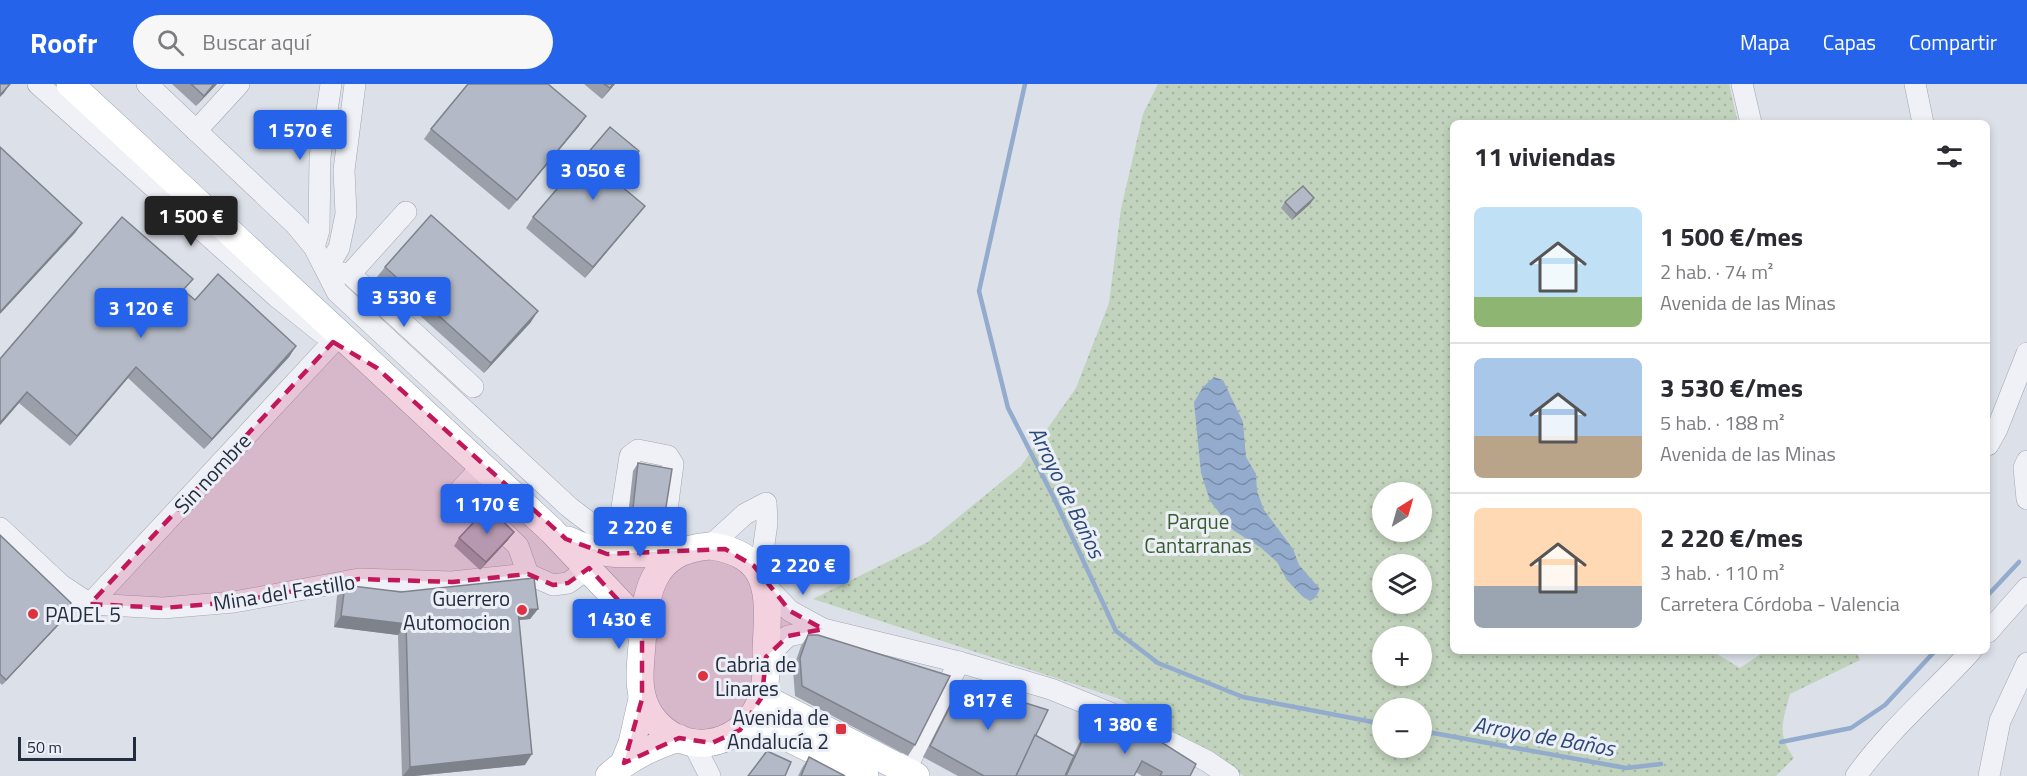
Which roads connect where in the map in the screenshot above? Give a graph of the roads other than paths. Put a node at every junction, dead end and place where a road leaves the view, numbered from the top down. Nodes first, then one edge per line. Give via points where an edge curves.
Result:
1 (38, 84) edge
2 (70, 84) edge
3 (147, 84) edge
4 (240, 84) edge
5 (331, 84) edge
6 (355, 84) edge
7 (1742, 84) edge
8 (1915, 84) edge
9 (1750, 120) edge
10 (1922, 120) edge
11 (196, 131) junction
12 (406, 212) dead end
13 (314, 247) junction
14 (326, 270) junction
15 (350, 274) junction
16 (333, 342) junction
17 (2027, 353) edge
18 (377, 369) junction
19 (473, 387) dead end
20 (1990, 434) edge
21 (2027, 461) edge
22 (483, 466) junction
23 (2026, 498) edge
24 (0, 528) edge
25 (552, 531) junction
26 (617, 539) junction
27 (710, 546) junction
28 (675, 550) junction
29 (589, 568) junction
30 (528, 574) junction
31 (763, 579) junction
32 (2027, 588) edge
33 (90, 604) junction
34 (823, 629) junction
35 (1990, 630) edge
36 (642, 637) junction
37 (1968, 654) edge
38 (766, 657) junction
39 (959, 662) junction
40 (2025, 673) edge
41 (642, 699) junction
42 (756, 708) junction
43 (686, 740) junction
44 (1203, 768) edge
45 (617, 769) edge
46 (910, 773) edge
47 (710, 776) edge
48 (865, 776) edge
49 (1229, 776) edge
50 (1856, 776) edge
51 (1989, 776) edge

1 - 16 street
2 - 18 main road
3 - 11 street
4 - 11 street
5 - 13 street via 320,157 319,230
6 - 14 street via 344,170 346,214 339,248
7 - 9 street
8 - 10 street
11 - 13 street via 295,224
12 - 15 street
13 - 14 street
14 - 15 street
14 - 26 street via 345,300 569,507
15 - 19 street
16 - 18 street
16 - 33 street, Sin nombre
17 - 20 street
18 - 22 main road
21 - 23 street
22 - 25 main road
22 - 30 street via 460,490 518,546
24 - 33 street via 61,585
25 - 28 main road via 607,554
25 - 29 main road
26 - 28 street
26 - 28 street via 630,456 638,450 668,456 673,464 664,533 665,541
27 - 28 main road
27 - 31 main road via 747,560
27 - 31 street via 745,514 766,503
28 - 36 main road via 650,586
29 - 30 street, Mina del Fastillo via 568,583 553,585
29 - 36 main road via 628,611
30 - 33 street, Mina del Fastillo via 452,582 359,579 234,602 163,608
31 - 34 street via 790,611
31 - 38 main road via 768,607
32 - 35 street
34 - 38 street via 788,636
34 - 39 street
36 - 41 main road
37 - 50 street via 1874,751
38 - 42 main road
39 - 44 street via 1051,689 1115,715
39 - 46 street
40 - 51 street via 2000,721
41 - 43 main road via 656,722
41 - 45 main road via 632,743
42 - 43 main road via 740,730 726,738 712,743
42 - 46 main road
42 - 48 main road
43 - 45 main road via 653,747
43 - 47 street
44 - 49 street

